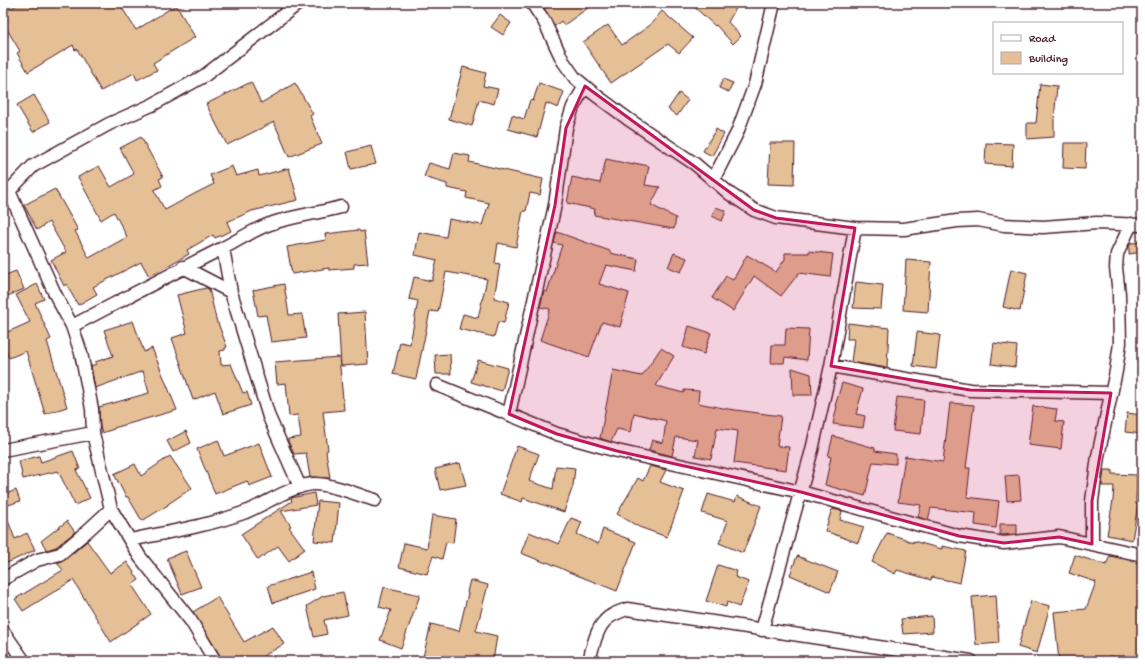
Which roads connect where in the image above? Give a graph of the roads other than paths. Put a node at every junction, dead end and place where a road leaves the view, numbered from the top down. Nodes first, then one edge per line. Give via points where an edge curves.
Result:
1 (299, 3) edge
2 (532, 3) edge
3 (774, 3) edge
4 (585, 86) junction
5 (713, 180) junction
6 (6, 192) edge
7 (341, 207) dead end
8 (1136, 224) edge
9 (855, 228) junction
10 (223, 248) junction
11 (183, 268) junction
12 (231, 292) junction
13 (72, 326) junction
14 (831, 366) junction
15 (437, 385) dead end
16 (1111, 393) junction
17 (509, 414) junction
18 (93, 433) junction
19 (3, 450) edge
20 (300, 486) junction
21 (801, 492) junction
22 (375, 500) dead end
23 (111, 509) junction
24 (130, 540) junction
25 (1092, 544) junction
26 (1142, 555) edge
27 (3, 579) edge
28 (762, 630) junction
29 (3, 631) edge
30 (926, 658) edge
31 (24, 661) edge
32 (215, 661) edge
33 (589, 661) edge
34 (971, 661) edge

1 - 6 street via 204,76 33,166
2 - 4 street via 544,21 563,61 575,78
3 - 5 street via 755,84 737,133
4 - 5 street via 628,119 695,164
4 - 17 street via 573,107 566,128 555,205
5 - 9 street via 754,210 776,218
6 - 13 street
7 - 10 street via 272,223
8 - 9 street via 1097,223 1043,227 1004,225 978,220 904,229
8 - 16 street via 1117,254 1120,343
9 - 14 street
10 - 11 street
10 - 12 street
11 - 12 street
11 - 13 street
12 - 20 street via 270,417
13 - 18 street via 92,409
14 - 16 street via 970,390
14 - 21 street
15 - 17 street
16 - 25 street via 1092,501
17 - 21 street via 557,434 617,451
18 - 19 street
18 - 23 street
20 - 22 street via 326,485
20 - 24 street via 243,513
21 - 25 street via 959,536 1004,543 1059,537
21 - 28 street
23 - 24 street
23 - 27 street via 60,554 37,560
24 - 32 street via 140,557 191,621
25 - 26 street
28 - 30 street
28 - 33 street via 627,610 615,614 604,622 594,642
29 - 31 street
30 - 34 street

